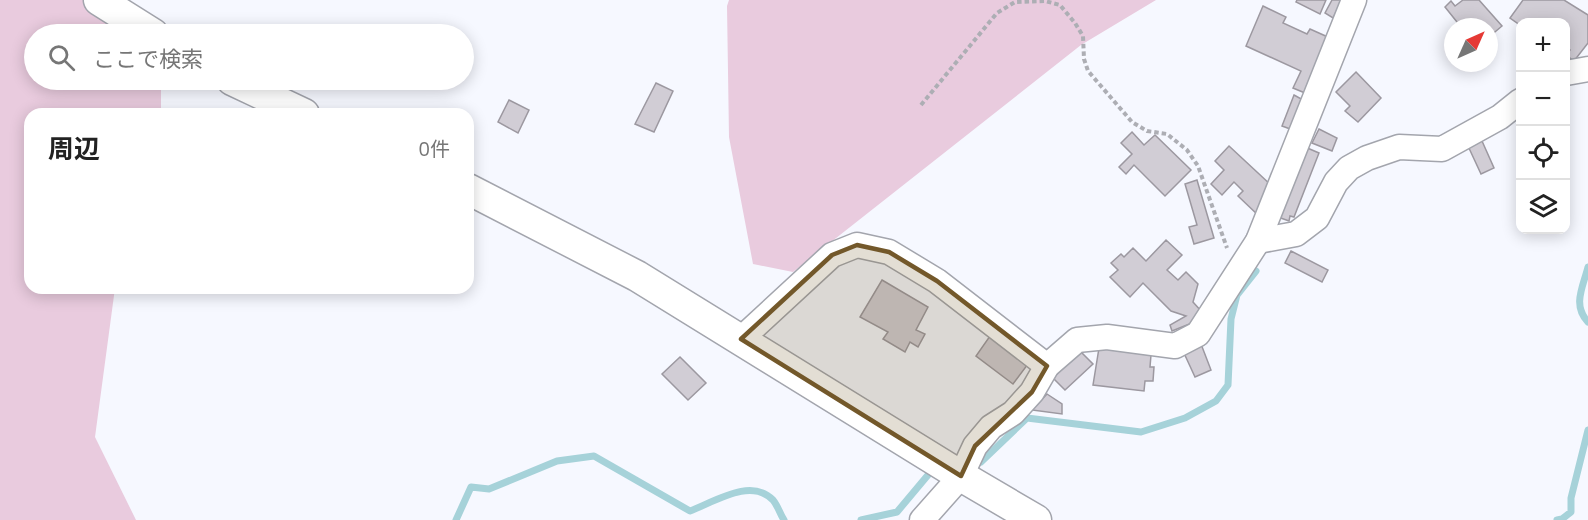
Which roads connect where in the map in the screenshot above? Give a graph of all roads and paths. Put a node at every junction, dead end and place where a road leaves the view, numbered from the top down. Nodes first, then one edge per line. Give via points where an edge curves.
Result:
1 (99, 0) edge
2 (1354, 0) edge
3 (137, 24) edge
4 (1588, 69) edge
5 (1570, 72) edge
6 (253, 90) edge
7 (921, 105) dead end
8 (1516, 105) edge
9 (291, 108) edge
10 (474, 192) edge
11 (1258, 241) junction
12 (1239, 270) junction
13 (741, 339) junction
14 (1047, 366) junction
15 (961, 476) junction
16 (922, 520) edge
17 (1036, 520) edge

1 - 3 street
2 - 11 street
4 - 5 street
6 - 9 street
7 - 12 path via 997,13 1015,2 1045,1 1059,5 1083,36 1088,71 1132,122 1147,131 1167,134 1187,150 1198,166 1225,244
8 - 11 street via 1442,149 1399,147 1366,158 1336,182 1317,218 1296,234
10 - 13 street via 637,276
11 - 12 street
12 - 14 street via 1198,334 1175,345 1107,336 1077,340
13 - 14 street via 832,255 857,245 889,252 937,281
13 - 15 street
14 - 15 street via 1032,392 975,446
15 - 16 street
15 - 17 street

